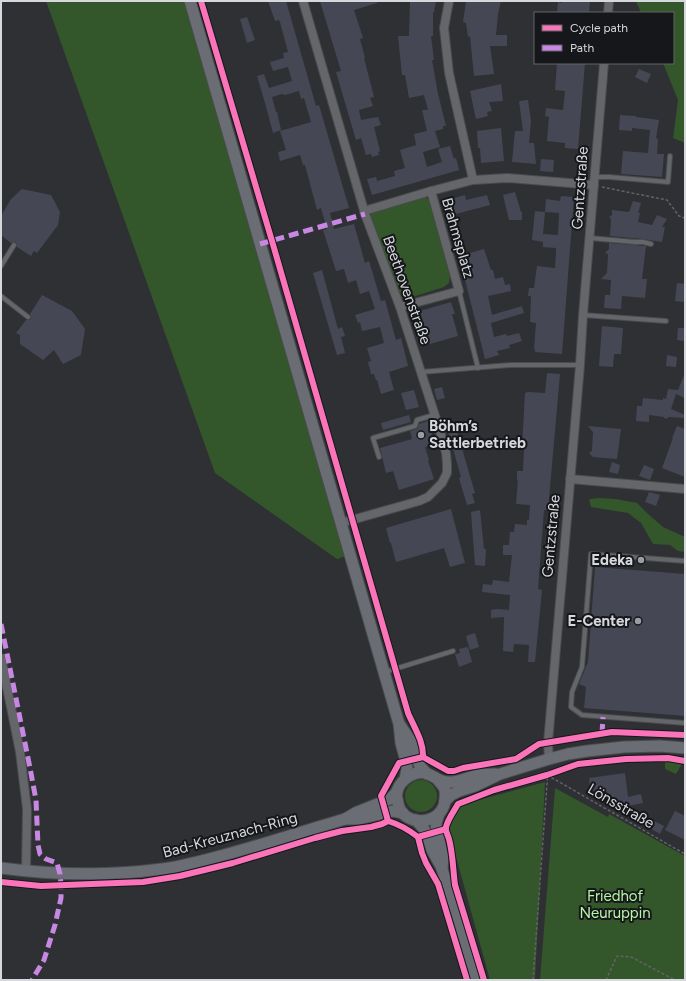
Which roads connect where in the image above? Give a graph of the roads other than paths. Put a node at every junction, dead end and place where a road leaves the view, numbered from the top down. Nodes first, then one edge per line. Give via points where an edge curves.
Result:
1 (190, 1) edge
2 (303, 1) edge
3 (449, 1) edge
4 (609, 1) edge
5 (608, 12) edge
6 (604, 64) edge
7 (670, 156) dead end
8 (473, 180) junction
9 (594, 181) junction
10 (431, 191) junction
11 (364, 211) junction
12 (590, 238) junction
13 (651, 244) dead end
14 (14, 245) dead end
15 (1, 266) edge
16 (458, 291) junction
17 (1, 296) edge
18 (400, 307) junction
19 (583, 315) junction
20 (28, 316) dead end
21 (666, 321) dead end
22 (580, 365) junction
23 (478, 368) junction
24 (421, 372) junction
25 (434, 415) junction
26 (379, 457) dead end
27 (570, 480) junction
28 (685, 489) edge
29 (341, 523) junction
30 (685, 561) edge
31 (453, 651) dead end
32 (1, 658) edge
33 (385, 672) junction
34 (685, 723) edge
35 (399, 724) junction
36 (685, 748) edge
37 (549, 758) junction
38 (428, 774) junction
39 (500, 774) junction
40 (405, 779) junction
41 (438, 780) junction
42 (397, 792) junction
43 (445, 801) junction
44 (403, 813) junction
45 (439, 814) junction
46 (344, 819) junction
47 (416, 820) junction
48 (1, 868) edge
49 (442, 869) junction
50 (26, 872) junction
51 (476, 980) edge

1 - 29 main road
2 - 11 street, Beethovenstraße
3 - 8 street via 444,28 449,73
4 - 5 street
6 - 9 street, Gentzstraße
7 - 9 lane via 668,182 609,177
8 - 9 street via 506,178
8 - 10 street
9 - 12 street, Gentzstraße
10 - 11 street, Brahmsplatz
10 - 16 street, Brahmsplatz
11 - 18 street, Beethovenstraße
12 - 13 lane
12 - 19 street, Gentzstraße
14 - 15 lane
16 - 18 street, Brahmsplatz
16 - 23 lane, Brahmsplatz
17 - 20 lane
18 - 24 street, Beethovenstraße
19 - 21 lane
19 - 22 street, Gentzstraße
22 - 23 lane via 511,365
22 - 27 street, Gentzstraße
23 - 24 lane
24 - 25 street, Beethovenstraße
25 - 26 lane via 418,420 415,426 374,438
25 - 29 street, Beethovenstraße via 446,453 446,473 442,483 428,497 419,501
27 - 28 street
27 - 37 street, Gentzstraße via 548,743
29 - 33 main road
30 - 34 lane via 591,554 582,667 572,692 571,707 582,715
31 - 33 lane
32 - 50 street via 20,752 27,808
33 - 35 main road
35 - 38 main road via 410,740 420,766
35 - 40 main road via 407,769
36 - 37 main road via 624,747
37 - 39 main road
38 - 40 main road via 412,774
38 - 41 main road
39 - 41 main road via 483,774 448,782
39 - 43 main road via 459,791
40 - 42 main road
41 - 43 main road via 444,788
42 - 44 main road via 398,807
42 - 46 main road, Bad-Kreuznach-Ring via 390,799
43 - 45 main road
44 - 46 main road, Bad-Kreuznach-Ring via 393,811 359,819
44 - 47 main road
45 - 47 main road via 425,821
45 - 49 main road via 436,823 443,857
46 - 50 main road, Bad-Kreuznach-Ring via 229,854 164,869 104,874
47 - 49 main road via 427,834
48 - 50 main road, Bad-Kreuznach-Ring
49 - 51 main road

